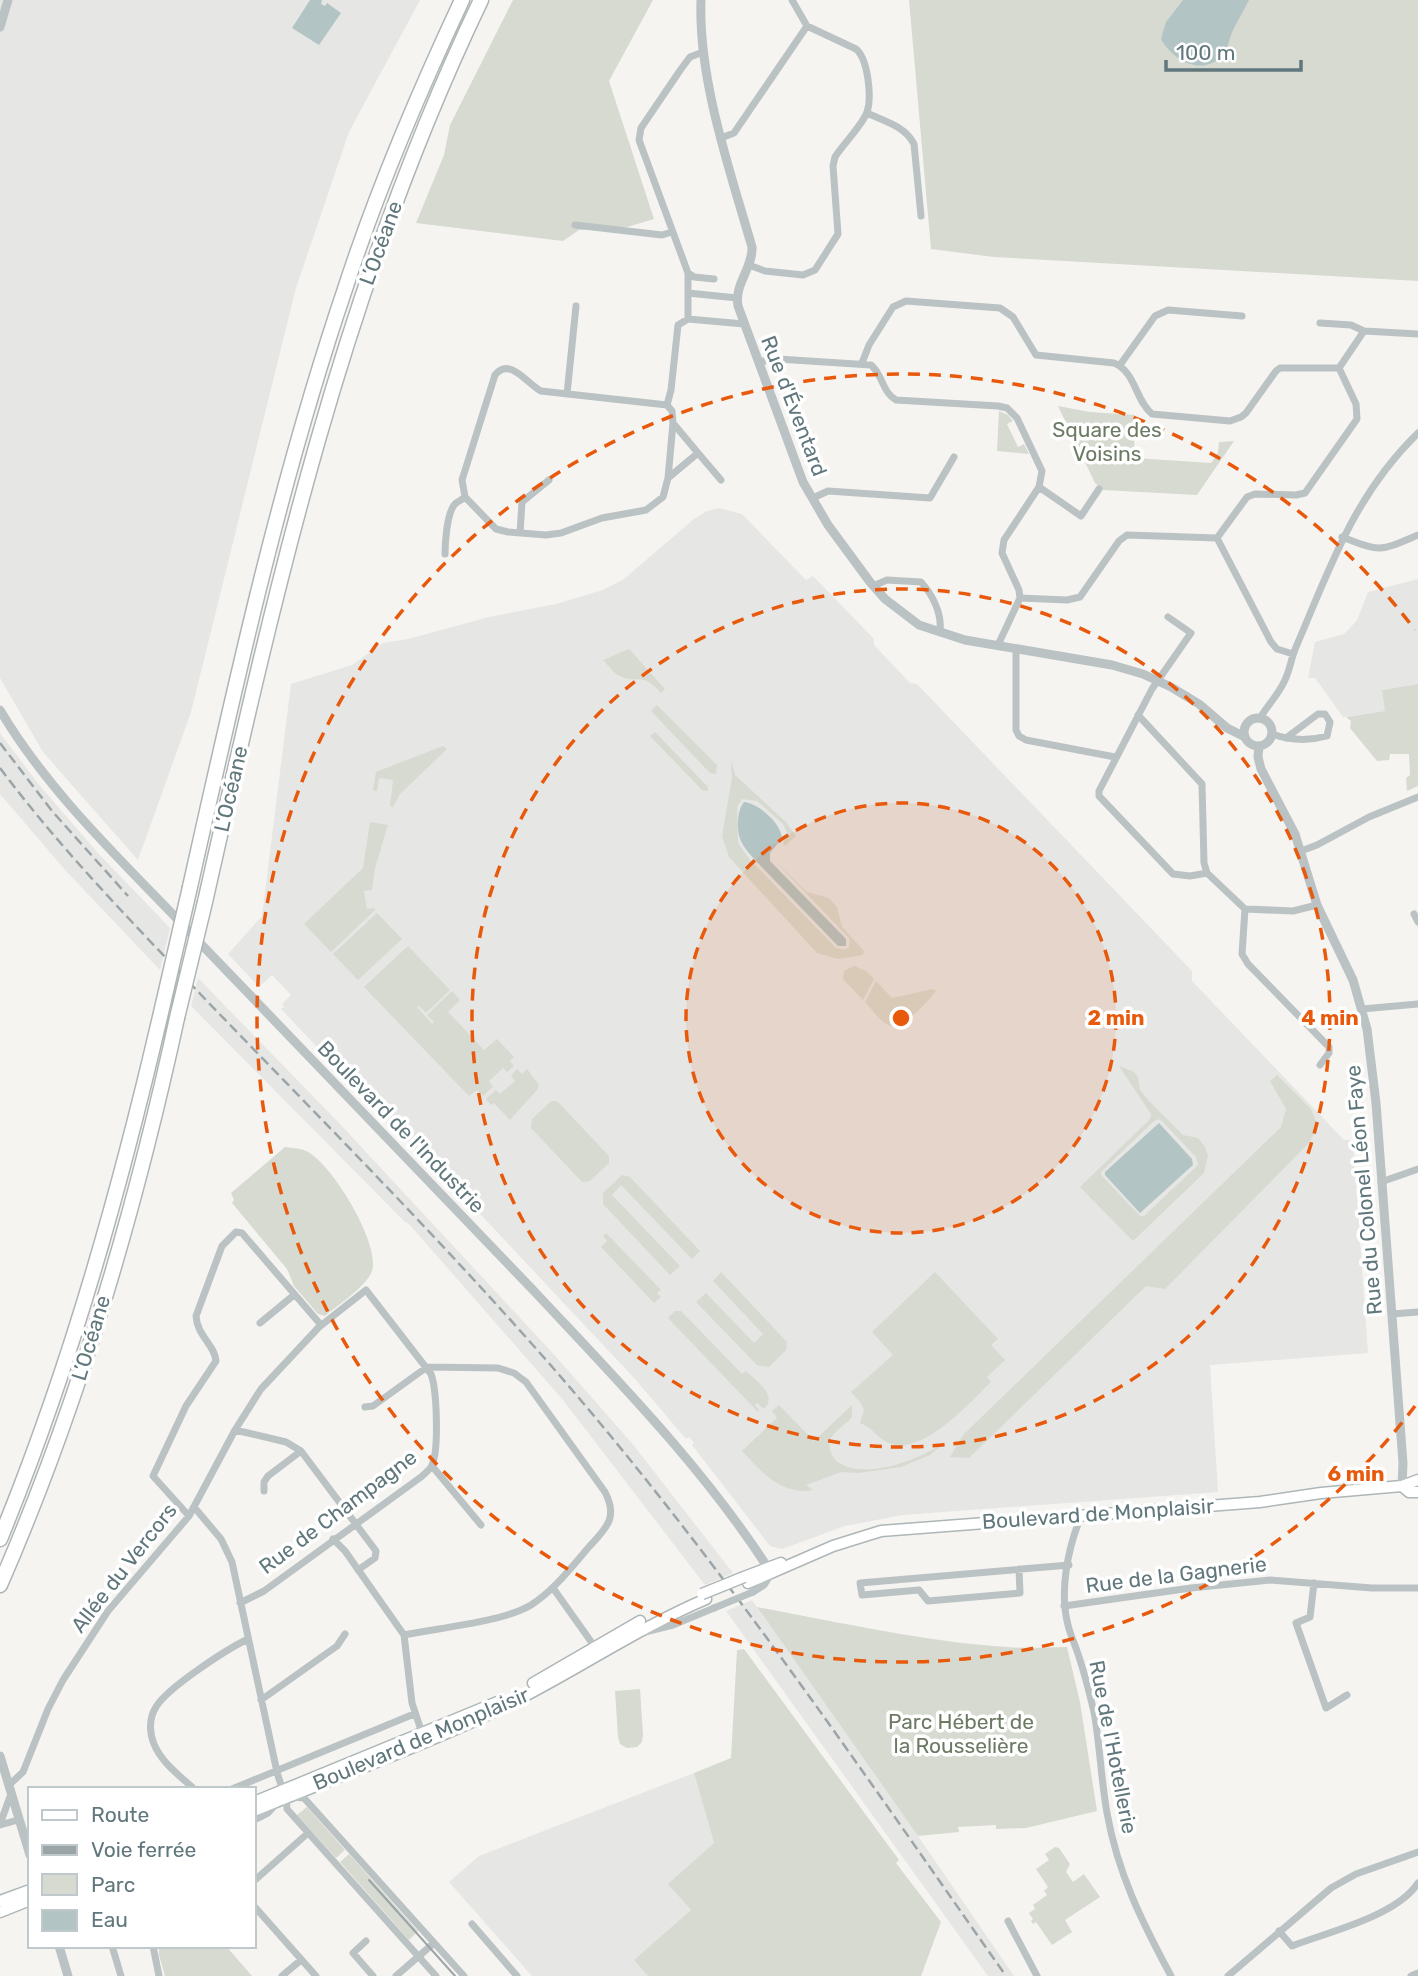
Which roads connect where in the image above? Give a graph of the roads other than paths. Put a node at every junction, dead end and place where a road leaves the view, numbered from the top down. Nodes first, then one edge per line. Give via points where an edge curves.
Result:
1 (8, 0) edge
2 (462, 0) edge
3 (481, 0) edge
4 (701, 0) edge
5 (792, 0) edge
6 (807, 26) junction
7 (0, 27) edge
8 (702, 52) junction
9 (867, 113) junction
10 (721, 138) junction
11 (920, 216) dead end
12 (575, 225) dead end
13 (672, 232) junction
14 (749, 265) junction
15 (688, 273) junction
16 (714, 279) dead end
17 (688, 293) junction
18 (737, 298) junction
19 (576, 306) dead end
20 (1242, 316) dead end
21 (688, 319) junction
22 (1320, 323) dead end
23 (744, 324) junction
24 (1364, 331) junction
25 (1418, 334) edge
26 (758, 362) junction
27 (862, 363) junction
28 (1120, 365) junction
29 (1339, 368) junction
30 (568, 394) junction
31 (667, 405) junction
32 (673, 423) junction
33 (1418, 433) edge
34 (698, 453) junction
35 (954, 457) dead end
36 (668, 478) junction
37 (549, 480) dead end
38 (721, 480) dead end
39 (1039, 487) junction
40 (1099, 489) dead end
41 (465, 498) junction
42 (813, 498) junction
43 (520, 533) junction
44 (1418, 535) edge
45 (1342, 537) junction
46 (1217, 538) junction
47 (445, 554) dead end
48 (873, 586) junction
49 (1020, 598) junction
50 (1168, 617) dead end
51 (940, 631) junction
52 (998, 645) junction
53 (1016, 648) junction
54 (1293, 654) junction
55 (1158, 681) junction
56 (0, 710) edge
57 (1138, 715) junction
58 (1260, 718) junction
59 (1245, 732) junction
60 (1272, 734) junction
61 (1286, 738) junction
62 (1259, 746) junction
63 (1115, 757) junction
64 (1418, 797) edge
65 (1301, 851) junction
66 (1207, 873) junction
67 (1317, 905) junction
68 (1245, 909) junction
69 (1414, 914) dead end
70 (1418, 922) edge
71 (1418, 1004) edge
72 (1363, 1009) junction
73 (1320, 1065) dead end
74 (1418, 1169) edge
75 (1381, 1182) junction
76 (366, 1290) joint
77 (294, 1295) junction
78 (1418, 1312) edge
79 (1392, 1314) junction
80 (260, 1323) dead end
81 (321, 1325) junction
82 (427, 1367) junction
83 (365, 1407) dead end
84 (235, 1430) junction
85 (301, 1451) junction
86 (432, 1466) junction
87 (1418, 1480) edge
88 (1402, 1486) junction
89 (264, 1491) dead end
90 (1418, 1492) edge
91 (194, 1507) junction
92 (189, 1516) junction
93 (1081, 1516) junction
94 (356, 1523) junction
95 (481, 1525) dead end
96 (0, 1539) edge
97 (333, 1539) junction
98 (1069, 1565) junction
99 (1019, 1569) junction
100 (358, 1570) junction
101 (769, 1570) junction
102 (1314, 1583) junction
103 (749, 1584) junction
104 (0, 1585) edge
105 (553, 1588) junction
106 (1418, 1588) edge
107 (707, 1600) junction
108 (240, 1602) junction
109 (1064, 1606) junction
110 (345, 1634) dead end
111 (404, 1635) junction
112 (248, 1639) junction
113 (597, 1650) junction
114 (1347, 1695) dead end
115 (261, 1700) junction
116 (414, 1714) junction
117 (424, 1737) junction
118 (0, 1756) edge
119 (276, 1772) junction
120 (192, 1787) edge
121 (237, 1787) edge
122 (10, 1789) junction
123 (283, 1796) junction
124 (256, 1802) edge
125 (256, 1810) edge
126 (256, 1819) edge
127 (18, 1820) junction
128 (308, 1833) junction
129 (28, 1850) edge
130 (1418, 1852) edge
131 (256, 1879) edge
132 (1418, 1883) edge
133 (28, 1891) edge
134 (0, 1901) edge
135 (28, 1901) edge
136 (256, 1908) edge
137 (0, 1912) edge
138 (1008, 1921) dead end
139 (472, 1924) dead end
140 (1279, 1931) junction
141 (366, 1941) dead end
142 (434, 1943) junction
143 (60, 1948) edge
144 (113, 1948) edge
145 (153, 1948) edge
146 (418, 1956) junction
147 (301, 1960) junction
148 (1418, 1973) edge
149 (68, 1976) edge
150 (121, 1976) edge
151 (159, 1976) edge
152 (282, 1976) edge
153 (316, 1976) edge
154 (373, 1976) edge
155 (396, 1976) edge
156 (436, 1976) edge
157 (464, 1976) edge
158 (517, 1976) edge
159 (1037, 1976) edge
160 (1171, 1976) edge
161 (1228, 1976) edge
162 (1411, 1976) edge

1 - 7 street
2 - 96 highway, L’Océane, bridge via 410,117 345,287 307,408 223,739 122,1171 40,1436
3 - 104 highway, L’Océane, bridge via 421,136 353,319 299,503 142,1164 58,1436
4 - 8 street
5 - 6 street
6 - 9 street via 862,54
6 - 10 street via 734,133
8 - 10 street
8 - 13 street via 690,57 641,128 639,140
9 - 11 street via 911,137
9 - 14 street via 835,157 838,234 815,270 803,275
10 - 14 street via 752,247
12 - 13 street via 662,235
13 - 15 street
14 - 18 street
15 - 16 street
15 - 17 street
17 - 18 street
17 - 21 street
18 - 23 street, Rue d'Éventard
19 - 30 street
20 - 28 street via 1168,310 1155,316
21 - 23 street
21 - 31 street via 678,325
22 - 24 street via 1351,325
23 - 26 street, Rue d'Éventard
24 - 25 street
24 - 29 street
26 - 27 street
26 - 42 street, Rue d'Éventard via 796,466
27 - 28 street via 893,307 906,302 1000,308 1013,317 1036,355
27 - 39 street via 876,369 896,400 1007,408 1017,418 1040,464
28 - 29 street via 1152,414 1230,421 1246,413 1280,368
29 - 46 street via 1356,404 1357,419 1310,489 1296,495 1247,497
30 - 31 street
30 - 41 street via 541,391 521,374 499,370 462,480
31 - 32 street
32 - 34 street
32 - 36 street
33 - 45 street via 1387,468
34 - 36 street
34 - 38 street
35 - 42 street via 930,498 828,491
36 - 43 street via 663,497 646,510 595,520 561,533
37 - 43 street via 522,502
39 - 40 street via 1081,516
39 - 49 street via 1001,548
41 - 43 street via 496,529
41 - 47 street via 451,512
42 - 48 street, Rue d'Éventard
44 - 45 street via 1380,550
45 - 54 street
46 - 49 street via 1127,535 1118,541 1080,597
46 - 54 street via 1271,642
48 - 51 street, Rue d'Éventard via 919,625
48 - 51 street via 887,580 921,582 938,612
49 - 52 street
50 - 55 street via 1191,633
51 - 52 street, Rue d'Éventard
52 - 53 street, Rue d'Éventard
53 - 55 street, Rue d'Éventard via 1112,666
53 - 63 street via 1019,736
54 - 58 street via 1284,683
55 - 57 street
55 - 59 street, Rue d'Éventard via 1199,704 1227,728
56 - 101 street, Boulevard de l'Industrie via 41,769 104,841 490,1244 691,1463
57 - 63 street
57 - 66 street via 1202,784
58 - 59 street via 1250,720
58 - 60 street via 1269,724
59 - 62 street via 1249,743
60 - 61 street
60 - 62 street
61 - 61 street via 1326,736 1330,722 1325,714 1318,714
62 - 65 street, Rue du Colonel Léon Faye via 1261,769
63 - 66 street via 1099,790 1101,800 1173,874
64 - 65 street
65 - 67 street, Rue du Colonel Léon Faye
66 - 68 street
67 - 68 street via 1293,911
67 - 72 street, Rue du Colonel Léon Faye
68 - 73 street via 1242,954 1329,1047
69 - 70 street
71 - 72 street
72 - 75 street, Rue du Colonel Léon Faye via 1375,1089
74 - 75 street
75 - 79 street, Rue du Colonel Léon Faye
76 - 81 street, Allée du Vercors
76 - 82 street, Rue de Champagne
77 - 80 street
77 - 81 street
77 - 92 street via 242,1233 225,1241 196,1316 196,1325 216,1361 186,1406 153,1476
78 - 79 street
79 - 88 street, Rue du Colonel Léon Faye
81 - 84 street, Allée du Vercors via 261,1389
82 - 83 street
82 - 86 street, Rue de Champagne via 435,1389
82 - 105 street via 498,1368 520,1377 605,1492 612,1511 607,1527
84 - 85 street via 286,1441
84 - 91 street, Allée du Vercors
85 - 89 street via 268,1476
85 - 94 street
86 - 94 street, Rue de Champagne
86 - 95 street
87 - 88 main road, Boulevard de Monplaisir
88 - 90 main road, Boulevard de Monplaisir
88 - 93 main road, Boulevard de Monplaisir
91 - 92 street, Allée du Vercors
91 - 108 street via 225,1546
92 - 122 street, Allée du Vercors via 100,1623 55,1695 23,1772
93 - 98 street, Rue de l'Hotellerie
93 - 101 main road, Boulevard de Monplaisir via 881,1531
94 - 97 street, Rue de Champagne
94 - 100 street via 376,1553
97 - 100 street
97 - 108 street, Rue de Champagne via 264,1591
98 - 99 street
98 - 109 street, Rue de l'Hotellerie
99 - 99 street via 1020,1593 928,1601 919,1590 862,1595 860,1583
100 - 111 street
101 - 103 main road, Boulevard de Monplaisir
101 - 103 street via 764,1585
102 - 106 street, Rue de la Gagnerie
102 - 109 street, Rue de la Gagnerie via 1246,1581
102 - 114 street via 1310,1617 1296,1623 1326,1708
103 - 107 main road, Boulevard de Monplaisir, bridge
103 - 107 street, bridge
105 - 111 street via 506,1616
105 - 113 street
107 - 113 main road, Boulevard de Monplaisir
107 - 113 main road, Boulevard de Monplaisir via 653,1615
108 - 112 street
109 - 160 street, Rue de l'Hotellerie via 1092,1704 1107,1812 1120,1866 1139,1916
110 - 115 street via 337,1646
111 - 116 street
112 - 115 street
112 - 120 street via 164,1696 153,1714 151,1734 157,1751
113 - 117 main road, Boulevard de Monplaisir
115 - 119 street
116 - 117 street, Boulevard de Monplaisir
116 - 119 street, Boulevard de Monplaisir
117 - 123 main road, Boulevard de Monplaisir
118 - 122 street
119 - 121 street, Boulevard de Monplaisir
119 - 123 street
122 - 127 street
122 - 127 street, Allée du Vercors via 0,1825
123 - 124 main road, Boulevard de Monplaisir
123 - 125 main road, Boulevard de Monplaisir
123 - 126 street, Boulevard de Monplaisir
123 - 128 street
123 - 142 street via 304,1798
127 - 129 street
128 - 131 street
128 - 146 street
130 - 140 street via 1345,1880
132 - 140 street via 1385,1911 1292,1946
133 - 134 main road
135 - 137 main road
136 - 147 street
138 - 159 street
139 - 158 street
140 - 161 street
141 - 154 street via 353,1953
142 - 146 street
142 - 157 street
143 - 149 street
144 - 150 street
145 - 151 street
146 - 155 street
146 - 156 street
147 - 152 street
147 - 153 street
148 - 162 street

